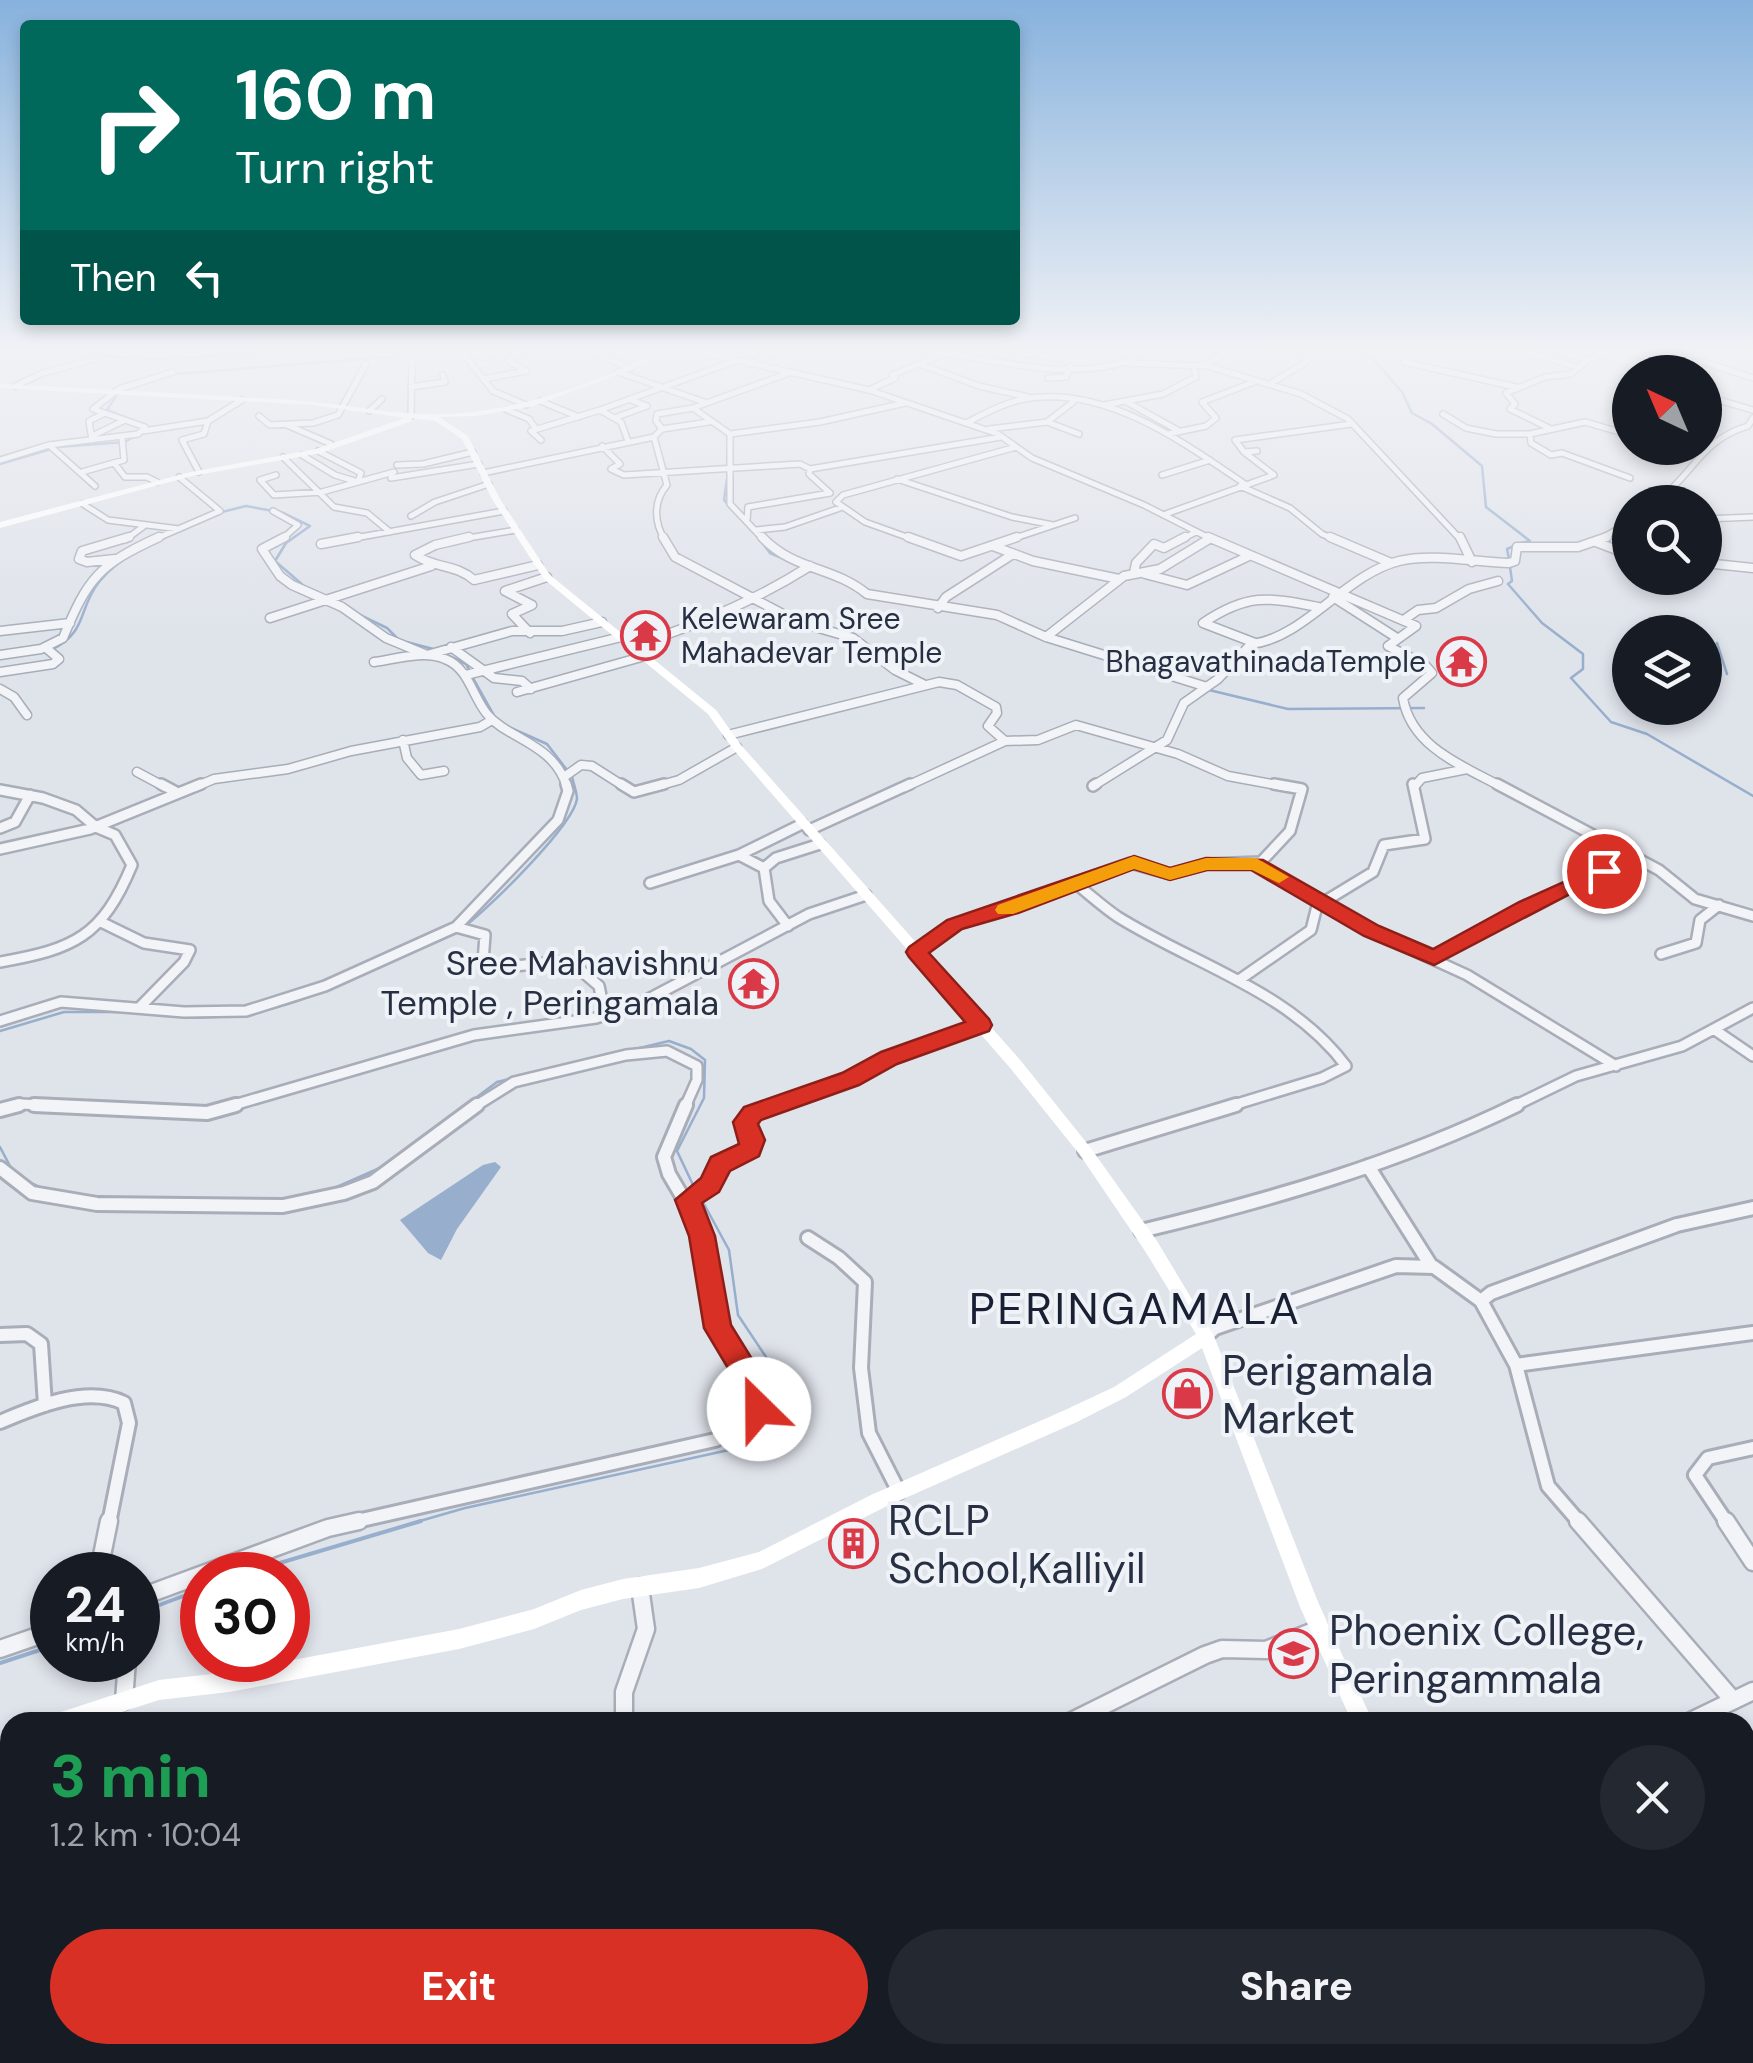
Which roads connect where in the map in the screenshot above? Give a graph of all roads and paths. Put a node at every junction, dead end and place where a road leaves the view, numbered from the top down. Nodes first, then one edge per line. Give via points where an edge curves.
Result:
1 (60, 445) edge
2 (122, 445) edge
3 (185, 445) edge
4 (329, 445) edge
5 (470, 445) edge
6 (606, 445) edge
7 (657, 445) edge
8 (730, 445) edge
9 (952, 445) edge
10 (1186, 445) edge
11 (1239, 445) edge
12 (1376, 445) edge
13 (1535, 445) edge
14 (602, 446) junction
15 (52, 447) junction
16 (1016, 447) joint
17 (318, 451) junction
18 (1256, 451) dead end
19 (1244, 452) junction
20 (302, 455) junction
21 (283, 457) junction
22 (0, 460) edge
23 (1210, 460) junction
24 (114, 463) junction
25 (729, 467) junction
26 (481, 468) junction
27 (810, 469) junction
28 (82, 472) junction
29 (199, 472) junction
30 (665, 472) junction
31 (276, 474) dead end
32 (1162, 475) dead end
33 (179, 477) junction
34 (1630, 478) dead end
35 (896, 479) junction
36 (157, 482) junction
37 (358, 482) junction
38 (1242, 485) junction
39 (95, 486) dead end
40 (352, 489) dead end
41 (322, 492) junction
42 (830, 493) junction
43 (82, 504) junction
44 (838, 504) junction
45 (272, 511) dead end
46 (504, 511) junction
47 (1163, 515) junction
48 (411, 516) dead end
49 (1753, 517) edge
50 (1075, 518) dead end
51 (1722, 518) edge
52 (748, 520) junction
53 (0, 525) edge
54 (1054, 525) junction
55 (144, 526) junction
56 (180, 529) junction
57 (516, 530) junction
58 (756, 530) junction
59 (390, 532) junction
60 (1196, 532) junction
61 (1612, 532) edge
62 (1209, 539) junction
63 (1595, 542) junction
64 (322, 544) dead end
65 (993, 546) junction
66 (1612, 548) edge
67 (1014, 554) junction
68 (1249, 556) junction
69 (120, 559) junction
70 (1472, 562) junction
71 (1392, 564) junction
72 (1722, 565) edge
73 (432, 566) junction
74 (810, 566) junction
75 (1753, 568) edge
76 (543, 571) junction
77 (1139, 573) junction
78 (1120, 579) junction
79 (1498, 581) dead end
80 (1336, 594) junction
81 (755, 600) junction
82 (324, 601) junction
83 (1318, 607) junction
84 (938, 608) junction
85 (270, 618) dead end
86 (1405, 618) junction
87 (602, 622) junction
88 (70, 623) junction
89 (0, 632) edge
90 (532, 634) junction
91 (1046, 637) junction
92 (1396, 637) junction
93 (626, 642) junction
94 (1255, 643) junction
95 (45, 646) junction
96 (452, 647) junction
97 (427, 654) junction
98 (0, 655) edge
99 (645, 656) junction
100 (374, 662) dead end
101 (483, 670) junction
102 (0, 672) edge
103 (466, 675) junction
104 (924, 685) junction
105 (1207, 686) junction
106 (532, 688) junction
107 (0, 689) edge
108 (517, 692) dead end
109 (27, 715) dead end
110 (492, 720) junction
111 (403, 740) junction
112 (1005, 740) junction
113 (732, 741) junction
114 (1158, 748) junction
115 (1468, 769) junction
116 (444, 771) dead end
117 (137, 772) dead end
118 (568, 774) junction
119 (1093, 786) dead end
120 (0, 790) edge
121 (176, 792) junction
122 (30, 796) junction
123 (806, 827) junction
124 (0, 828) edge
125 (96, 828) junction
126 (820, 844) junction
127 (0, 850) edge
128 (1627, 853) junction
129 (739, 855) junction
130 (1256, 864) junction
131 (764, 868) junction
132 (650, 883) dead end
133 (1075, 883) junction
134 (866, 895) junction
135 (1324, 900) junction
136 (1719, 905) junction
137 (1753, 916) edge
138 (102, 922) junction
139 (788, 926) junction
140 (457, 928) junction
141 (916, 952) junction
142 (1661, 954) dead end
143 (1434, 958) junction
144 (0, 962) edge
145 (1238, 980) junction
146 (140, 1008) junction
147 (1753, 1008) edge
148 (605, 1015) junction
149 (0, 1022) edge
150 (981, 1025) junction
151 (1714, 1030) junction
152 (1753, 1056) edge
153 (1616, 1066) junction
154 (0, 1110) edge
155 (1085, 1152) junction
156 (1368, 1166) junction
157 (2, 1173) edge
158 (688, 1200) junction
159 (1753, 1208) edge
160 (1141, 1232) junction
161 (808, 1238) dead end
162 (1430, 1264) junction
163 (1481, 1302) junction
164 (1753, 1333) edge
165 (0, 1335) edge
166 (1206, 1336) junction
167 (1516, 1365) junction
168 (45, 1405) junction
169 (0, 1422) edge
170 (1753, 1448) edge
171 (899, 1492) junction
172 (103, 1552) edge
173 (1753, 1562) edge
174 (640, 1586) junction
175 (160, 1590) edge
176 (1319, 1629) junction
177 (30, 1639) edge
178 (0, 1649) edge
179 (125, 1682) edge
180 (1753, 1690) edge
181 (1732, 1699) junction
182 (124, 1701) junction
183 (92, 1712) edge
184 (624, 1712) edge
185 (1090, 1712) edge
186 (1358, 1712) edge
187 (1708, 1712) edge

1 - 15 street
2 - 24 street via 124,460
3 - 29 street
4 - 17 main road
5 - 26 main road
6 - 14 street
7 - 30 street
8 - 25 street
9 - 27 street
10 - 23 street
11 - 19 street
12 - 70 street via 1457,532
13 - 34 street
14 - 26 street
14 - 30 street via 620,464 611,470
15 - 22 street
15 - 28 street
16 - 35 street
16 - 47 street
17 - 20 main road
17 - 37 street via 361,473
18 - 19 street
19 - 38 street via 1274,474
20 - 21 main road
20 - 37 street
21 - 29 main road
21 - 41 street
23 - 32 street
23 - 38 street
24 - 28 street
24 - 36 street via 125,476
25 - 27 street
25 - 30 street
25 - 52 street via 730,504
26 - 37 street via 423,464
26 - 40 street via 407,474
26 - 46 main road
26 - 48 street
27 - 42 street
28 - 39 street
29 - 33 main road
30 - 81 street via 656,518 672,554
31 - 41 street via 260,480 274,495
33 - 36 main road
33 - 56 street via 220,510
35 - 44 street
35 - 54 street
36 - 43 main road
37 - 41 street
38 - 47 street
38 - 71 street via 1290,508 1322,534
41 - 59 street via 334,508 367,514
42 - 44 street
42 - 52 street via 748,506
43 - 53 main road
43 - 55 street via 108,520
44 - 58 street via 785,528
44 - 65 street via 865,522 956,555
45 - 82 street via 298,525 262,549 280,576
46 - 57 main road
46 - 59 street
47 - 60 street
49 - 51 street
50 - 54 street
52 - 58 street
54 - 65 street
55 - 56 street
55 - 69 street via 125,540 82,551 78,559
56 - 69 street
57 - 73 street via 446,541 415,556
57 - 76 main road
58 - 74 street via 780,556
59 - 64 street
60 - 62 street
60 - 77 street via 1164,548 1154,544 1136,563
61 - 63 street
62 - 68 street
62 - 77 street via 1160,569
63 - 66 street
63 - 70 street via 1565,548 1526,544 1514,550 1512,562
65 - 67 street
67 - 78 street
67 - 84 street
68 - 77 street via 1187,585
68 - 80 street
69 - 88 street via 83,590
70 - 71 street via 1414,558
71 - 80 street
72 - 75 street
73 - 76 street via 464,570 474,580
73 - 82 street
74 - 81 street
74 - 84 street via 868,594
76 - 87 main road
76 - 90 street via 506,591 532,604 512,614
77 - 78 street
78 - 91 street
79 - 86 street
80 - 83 street
80 - 86 street
80 - 92 street
81 - 93 street via 696,626
81 - 104 street via 798,622 854,638
82 - 85 street
82 - 97 street
83 - 94 street via 1270,642
83 - 94 street via 1259,596 1232,602 1203,623
84 - 91 street via 997,614
86 - 92 street via 1416,626
87 - 90 street
87 - 93 main road
88 - 89 street
88 - 95 street via 63,638
90 - 96 street via 512,631
91 - 105 street
92 - 115 street via 1389,648 1432,673 1403,698 1408,720 1424,740
93 - 99 main road
93 - 101 street
94 - 105 street
95 - 98 street
95 - 102 street via 59,659 53,664
96 - 97 street
96 - 101 street
97 - 100 street
97 - 103 street via 447,659
99 - 106 street
99 - 113 main road via 712,712
101 - 103 street
101 - 106 street
103 - 110 street
104 - 112 street via 951,682 991,703 997,713 988,726
104 - 113 street
105 - 114 street via 1184,704
106 - 108 street
107 - 109 street
110 - 111 street
110 - 118 street via 533,742
111 - 116 street via 421,775
111 - 121 street
112 - 114 street via 1038,740 1074,724
112 - 123 street
113 - 118 street via 679,780 634,792 592,766
113 - 123 main road
114 - 119 street
114 - 130 street via 1228,776 1302,789 1290,831
115 - 128 street
115 - 135 street via 1414,784 1425,838 1386,844 1373,872
117 - 121 street
118 - 140 street via 558,820
120 - 122 street
121 - 125 street
122 - 124 street via 14,822
122 - 125 street via 76,810
123 - 126 main road
123 - 129 street
125 - 127 street
125 - 138 street via 115,835 132,865
126 - 131 street
126 - 134 main road
128 - 136 street via 1695,898
128 - 143 street
129 - 131 street
129 - 132 street
130 - 133 street via 1206,864 1170,874 1134,862
130 - 135 street
131 - 139 street via 769,901
133 - 141 street via 955,924
133 - 145 street via 1120,918
134 - 139 street
134 - 141 main road
135 - 143 street via 1371,931
135 - 145 street via 1311,930
136 - 137 street
136 - 142 street via 1700,920 1696,943
138 - 144 street via 67,949
138 - 146 street via 151,947 190,950
139 - 148 street
140 - 146 street via 284,1001 220,1013
140 - 148 street via 485,934 484,962 492,968 570,961 599,986
141 - 150 main road
143 - 153 street
145 - 155 street via 1310,1028 1344,1060 1344,1068
146 - 149 street via 61,1002
147 - 151 street
148 - 154 street via 474,1034 207,1113 21,1104
150 - 155 main road
150 - 158 street via 753,1113 745,1122 750,1150 720,1164 710,1185
151 - 152 street
151 - 153 street
153 - 156 street via 1561,1082
155 - 160 main road
156 - 160 street
156 - 162 street
157 - 158 street via 32,1193 97,1204 283,1206 373,1182 514,1082 667,1051 699,1072 664,1157
158 - 175 street via 702,1236 718,1328 759,1393 759,1409 748,1426 716,1440 328,1528
159 - 163 street via 1677,1225
160 - 166 main road
161 - 171 street via 865,1282 861,1368 869,1433
162 - 163 street
162 - 166 street via 1396,1266
163 - 167 street
164 - 167 street
165 - 168 street via 27,1334 41,1344
166 - 171 main road via 1120,1392
166 - 176 main road
167 - 181 street via 1548,1486
168 - 169 street
168 - 172 street via 105,1396 118,1397 128,1410
170 - 173 street via 1708,1458 1695,1475
171 - 174 main road via 762,1560
174 - 182 main road via 459,1639
174 - 184 street via 646,1629 624,1692
176 - 185 street via 1266,1650 1205,1655
176 - 186 main road
177 - 178 street
179 - 182 street
180 - 181 street
181 - 187 street
182 - 183 main road

